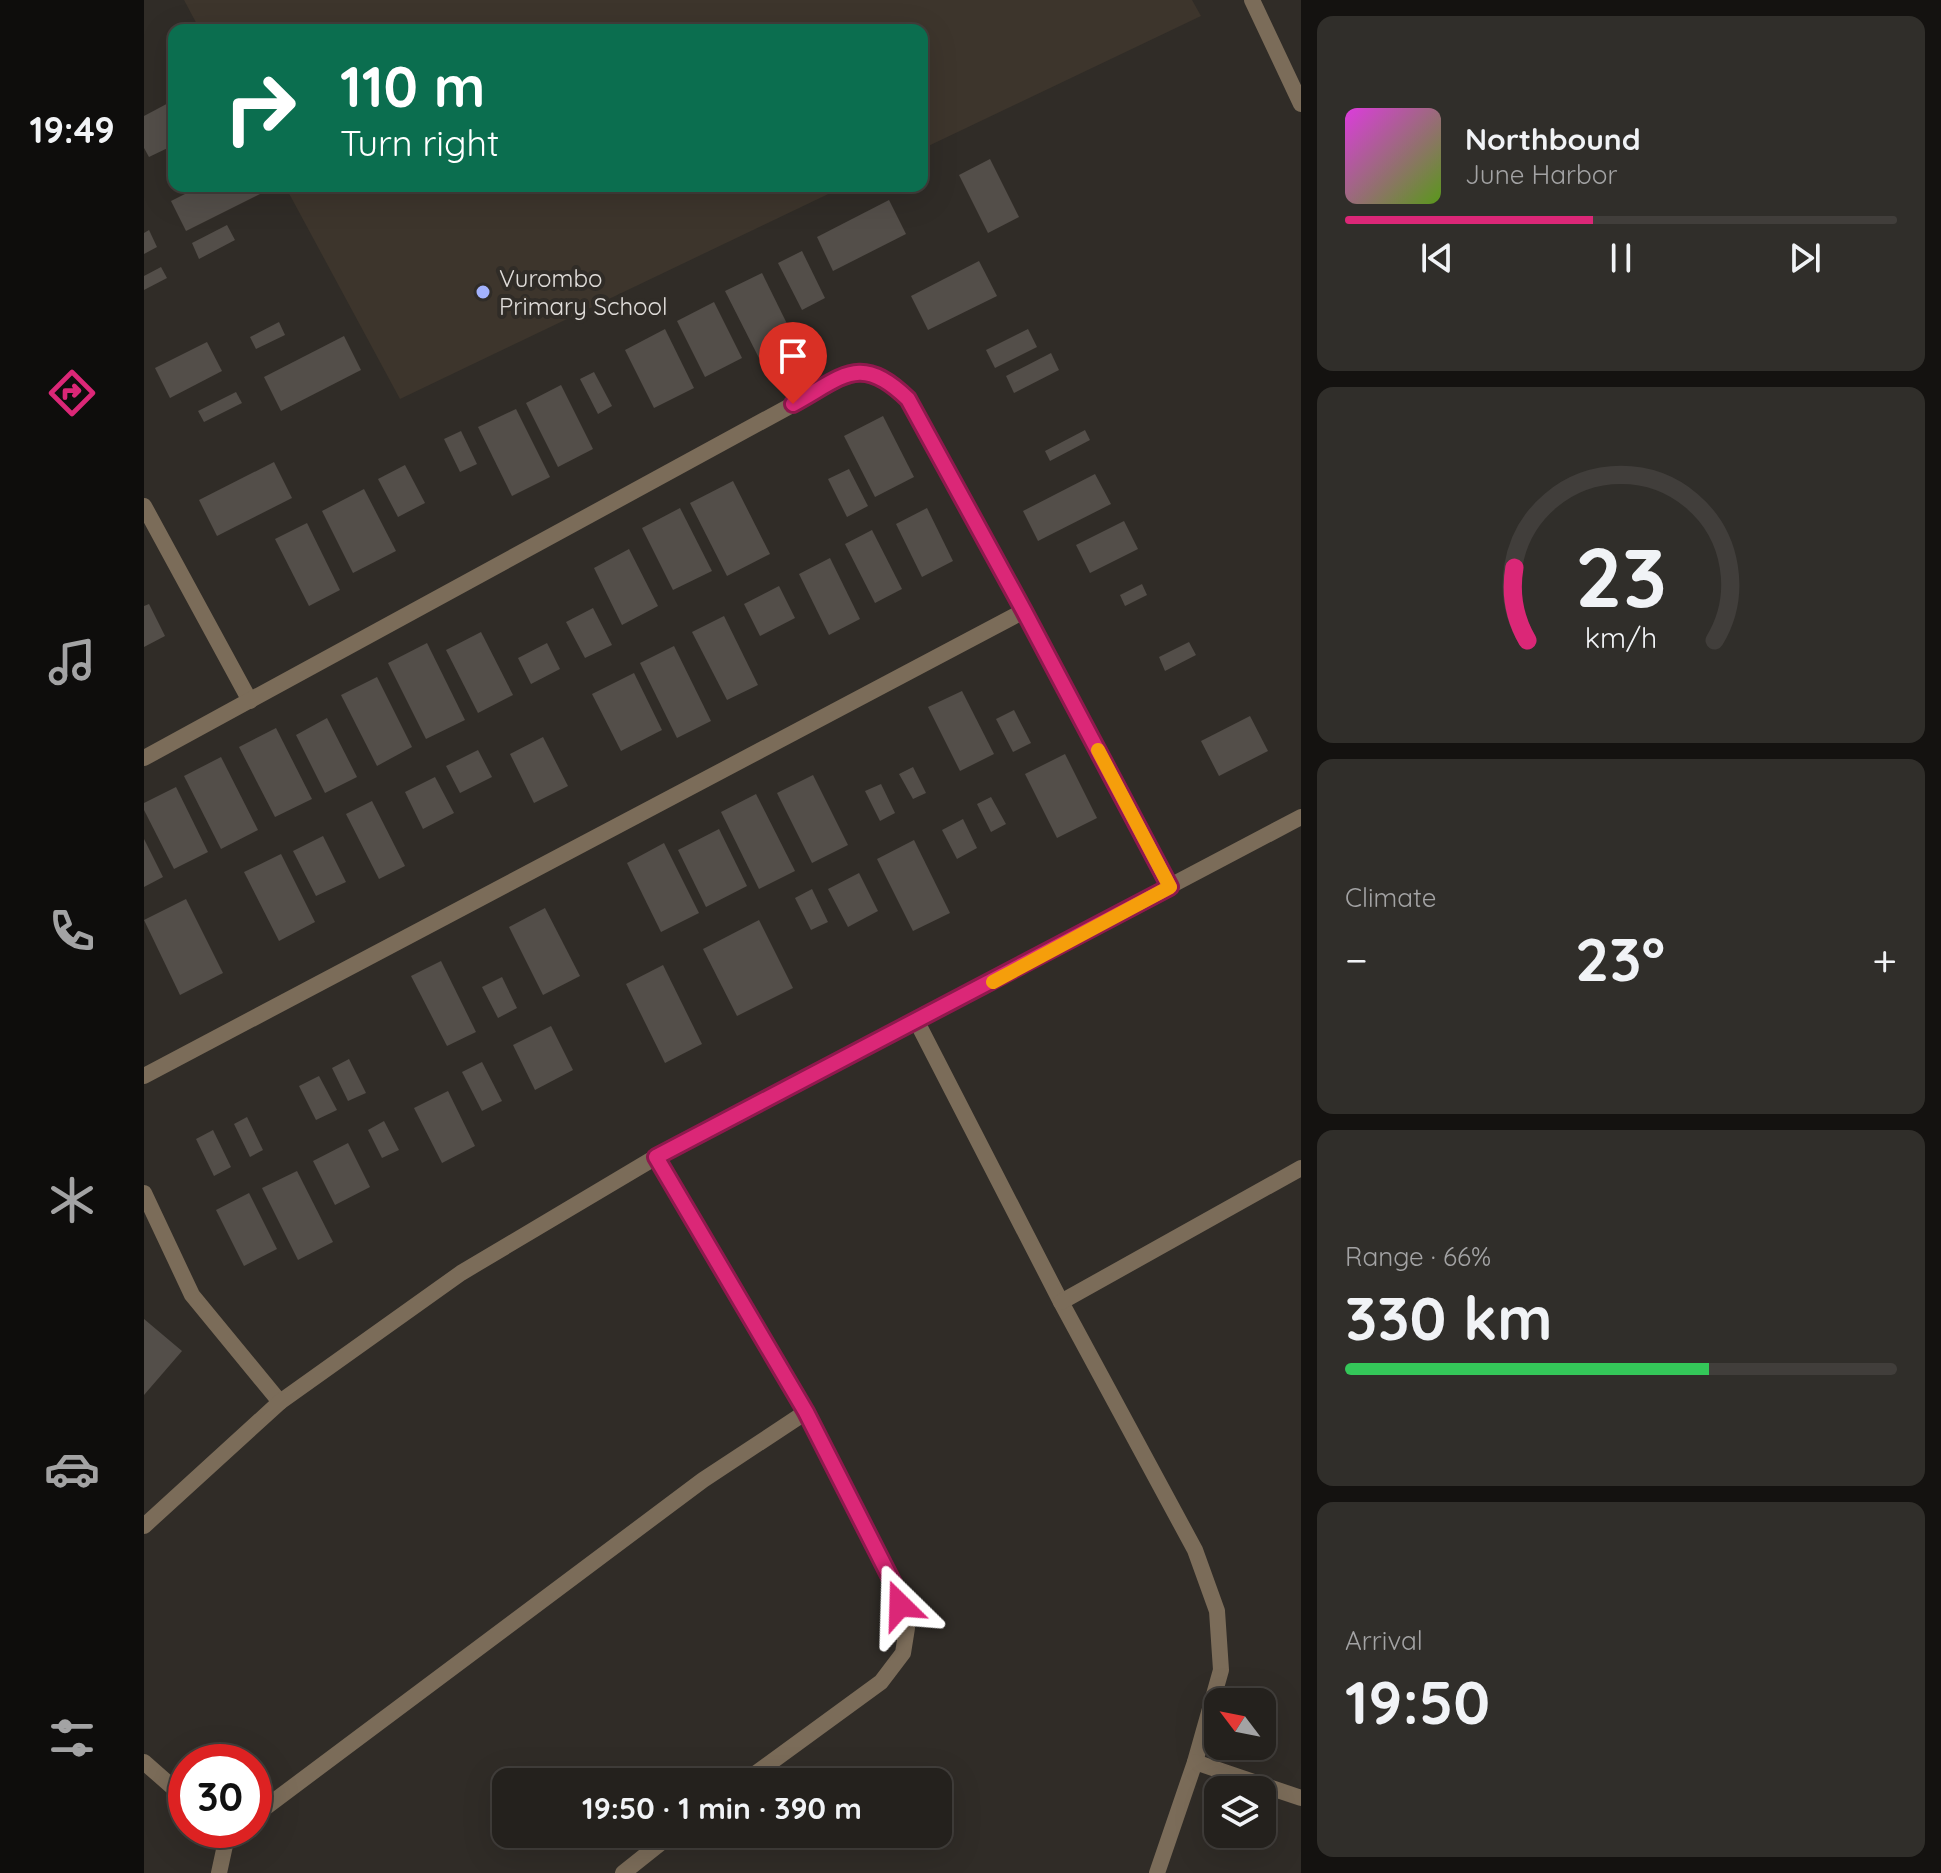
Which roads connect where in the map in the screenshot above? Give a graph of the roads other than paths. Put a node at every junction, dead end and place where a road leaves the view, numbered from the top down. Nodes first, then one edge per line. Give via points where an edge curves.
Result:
1 (1252, 0) edge
2 (1301, 104) edge
3 (144, 506) edge
4 (1024, 611) junction
5 (250, 701) junction
6 (144, 758) edge
7 (1301, 817) edge
8 (1170, 887) junction
9 (917, 1022) junction
10 (144, 1076) edge
11 (656, 1157) junction
12 (1301, 1168) edge
13 (144, 1193) edge
14 (1061, 1302) junction
15 (280, 1402) junction
16 (806, 1412) junction
17 (144, 1526) edge
18 (144, 1762) edge
19 (1195, 1762) junction
20 (763, 1768) edge
21 (168, 1783) edge
22 (1301, 1798) edge
23 (272, 1803) edge
24 (224, 1848) edge
25 (659, 1848) edge
26 (642, 1866) edge
27 (219, 1873) edge
28 (623, 1873) edge
29 (1157, 1873) edge

1 - 2 street
3 - 5 street
4 - 5 street via 908,399 870,371 847,375
4 - 8 street
4 - 10 street
5 - 6 street
7 - 8 street
8 - 9 street
9 - 11 street
9 - 14 street
11 - 15 street via 461,1273
11 - 16 street
12 - 14 street
13 - 15 street via 192,1295
14 - 19 street via 1195,1550 1217,1611 1221,1670
15 - 17 street
16 - 20 street via 893,1583 907,1628 903,1653 881,1682
16 - 23 street via 703,1480
18 - 21 street
19 - 22 street
19 - 29 street
24 - 27 street
25 - 26 street
26 - 28 street

